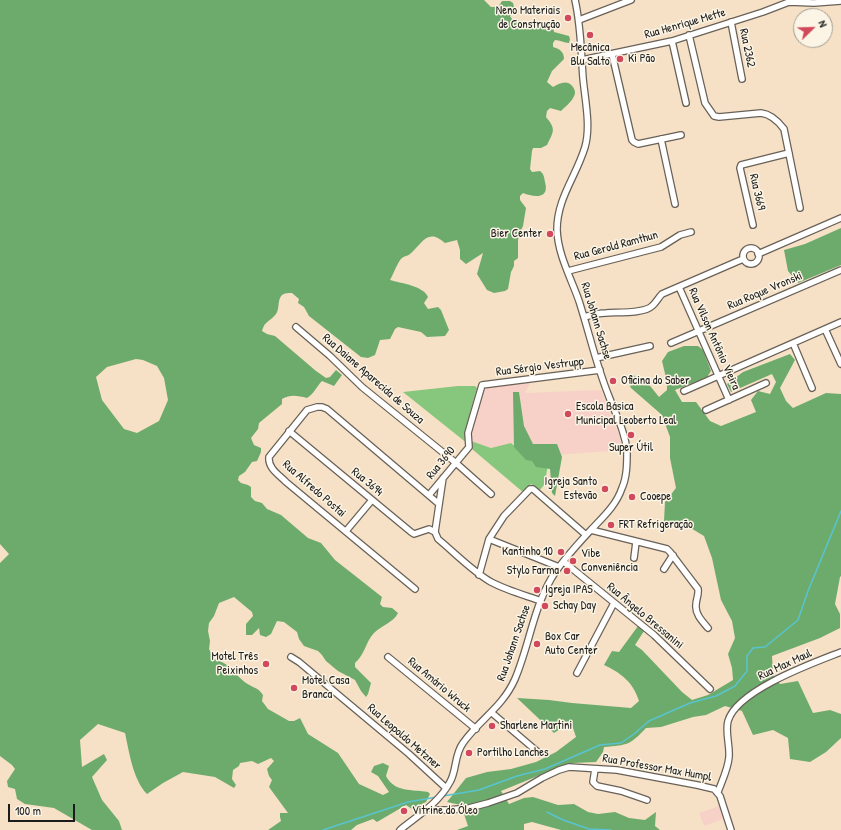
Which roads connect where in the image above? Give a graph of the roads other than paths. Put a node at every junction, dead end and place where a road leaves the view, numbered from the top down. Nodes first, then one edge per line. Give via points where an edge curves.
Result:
1 (575, 0) edge
2 (631, 0) edge
3 (841, 1) edge
4 (579, 20) junction
5 (731, 22) junction
6 (689, 35) junction
7 (672, 41) junction
8 (612, 54) junction
9 (582, 60) junction
10 (742, 79) dead end
11 (686, 103) dead end
12 (681, 135) dead end
13 (661, 139) junction
14 (789, 152) junction
15 (675, 204) dead end
16 (800, 208) dead end
17 (841, 218) edge
18 (753, 225) dead end
19 (691, 232) dead end
20 (758, 254) junction
21 (744, 259) junction
22 (841, 270) edge
23 (568, 271) junction
24 (678, 286) junction
25 (584, 317) junction
26 (841, 322) edge
27 (296, 327) dead end
28 (825, 329) junction
29 (698, 332) junction
30 (671, 343) dead end
31 (793, 344) junction
32 (650, 346) dead end
33 (596, 358) junction
34 (841, 364) edge
35 (600, 370) junction
36 (718, 377) junction
37 (766, 383) dead end
38 (812, 388) dead end
39 (684, 391) dead end
40 (729, 400) junction
41 (706, 410) dead end
42 (289, 431) junction
43 (469, 445) joint
44 (456, 463) junction
45 (443, 478) junction
46 (491, 494) dead end
47 (429, 495) junction
48 (372, 500) junction
49 (439, 504) junction
50 (590, 530) junction
51 (346, 531) junction
52 (435, 532) junction
53 (586, 535) junction
54 (488, 539) junction
55 (636, 542) junction
56 (673, 555) junction
57 (634, 558) dead end
58 (561, 564) junction
59 (664, 569) dead end
60 (480, 575) junction
61 (415, 589) dead end
62 (541, 601) junction
63 (614, 603) junction
64 (708, 628) dead end
65 (841, 652) edge
66 (291, 657) dead end
67 (388, 657) dead end
68 (577, 674) dead end
69 (710, 689) dead end
70 (492, 713) junction
71 (476, 729) junction
72 (538, 753) dead end
73 (595, 768) junction
74 (446, 788) junction
75 (718, 792) junction
76 (647, 800) dead end
77 (430, 807) junction
78 (400, 830) edge
79 (731, 830) edge

1 - 4 street, Rua Johann Sachse
2 - 4 street
3 - 5 street, Rua Henrique Mette via 789,2
4 - 9 street, Rua Johann Sachse
5 - 6 street, Rua Henrique Mette
5 - 10 street, Rua 2362
6 - 7 street, Rua Henrique Mette
6 - 14 street via 705,103 714,116 766,114 784,129
7 - 8 street, Rua Henrique Mette
7 - 11 street
8 - 9 street, Rua Henrique Mette
8 - 13 street via 632,140 638,144
9 - 23 street, Rua Johann Sachse via 587,121 586,143 564,193 557,226 559,244
12 - 13 street
13 - 15 street
14 - 16 street
14 - 18 street, Rua 3669 via 741,165
17 - 20 street
19 - 23 street, Rua Gerold Ramthun via 680,235 661,247
20 - 21 street via 758,260 754,264 748,264
20 - 21 street via 754,249 748,249 744,253
21 - 24 street
22 - 29 street, Rua Roque Vronski
23 - 25 street, Rua Johann Sachse
24 - 25 street via 662,294 647,309 621,314 605,312
24 - 29 street, Rua Vilson Antônio Vieira
25 - 33 street, Rua Johann Sachse
26 - 28 street
27 - 44 street, Rua Daiane Aparecida de Souza via 362,387
28 - 31 street
28 - 34 street
29 - 30 street, Rua Roque Vronski
29 - 36 street, Rua Vilson Antônio Vieira
31 - 36 street
31 - 38 street
32 - 33 street
33 - 35 street, Rua Johann Sachse
35 - 43 street, Rua Sérgio Vestrupp via 482,384 468,433
35 - 50 street, Rua Johann Sachse via 624,437 627,462 619,495 612,507
36 - 39 street
36 - 40 street, Rua Vilson Antônio Vieira
37 - 40 street
40 - 41 street
42 - 47 street, Rua Alfredo Postai via 307,410 317,407 327,409
42 - 48 street, Rua 3694
42 - 51 street, Rua Alfredo Postai via 269,457 270,466
43 - 44 street, Rua 3690
44 - 45 street, Rua 3690
44 - 46 street, Rua Daiane Aparecida de Souza
45 - 47 street, Rua 3690
45 - 49 street
47 - 49 street, Rua Alfredo Postai
48 - 51 street
48 - 52 street, Rua 3694 via 414,534 429,529
49 - 52 street
50 - 53 street, Rua Johann Sachse
50 - 55 street
51 - 61 street, Rua Alfredo Postai
52 - 60 street via 438,539
53 - 54 street via 532,489 504,516
53 - 58 street, Rua Johann Sachse
54 - 58 street, Rua Ângelo Bressanini
54 - 60 street
55 - 56 street via 667,550
55 - 57 street
56 - 59 street
56 - 64 street via 698,589 696,610
58 - 62 street, Rua Johann Sachse
58 - 63 street, Rua Ângelo Bressanini
60 - 62 street via 502,588
62 - 70 street, Rua Johann Sachse via 515,679
63 - 68 street
63 - 69 street, Rua Ângelo Bressanini via 654,635
65 - 75 street, Rua Max Maul via 781,676 737,707 728,720 728,764
66 - 74 street, Rua Leopoldo Metzner via 403,749
67 - 71 street, Rua Amário Wruck
70 - 71 street, Rua Johann Sachse
70 - 72 street
71 - 74 street, Rua Johann Sachse via 459,749 451,781
73 - 75 street, Rua Professor Max Humpl via 697,785
73 - 76 street via 593,782 597,786
73 - 77 street, Rua Professor Max Humpl via 569,767 559,770 517,793 468,808 436,810
74 - 77 street, Rua Johann Sachse
75 - 79 street, Rua Professor Max Humpl
77 - 78 street

